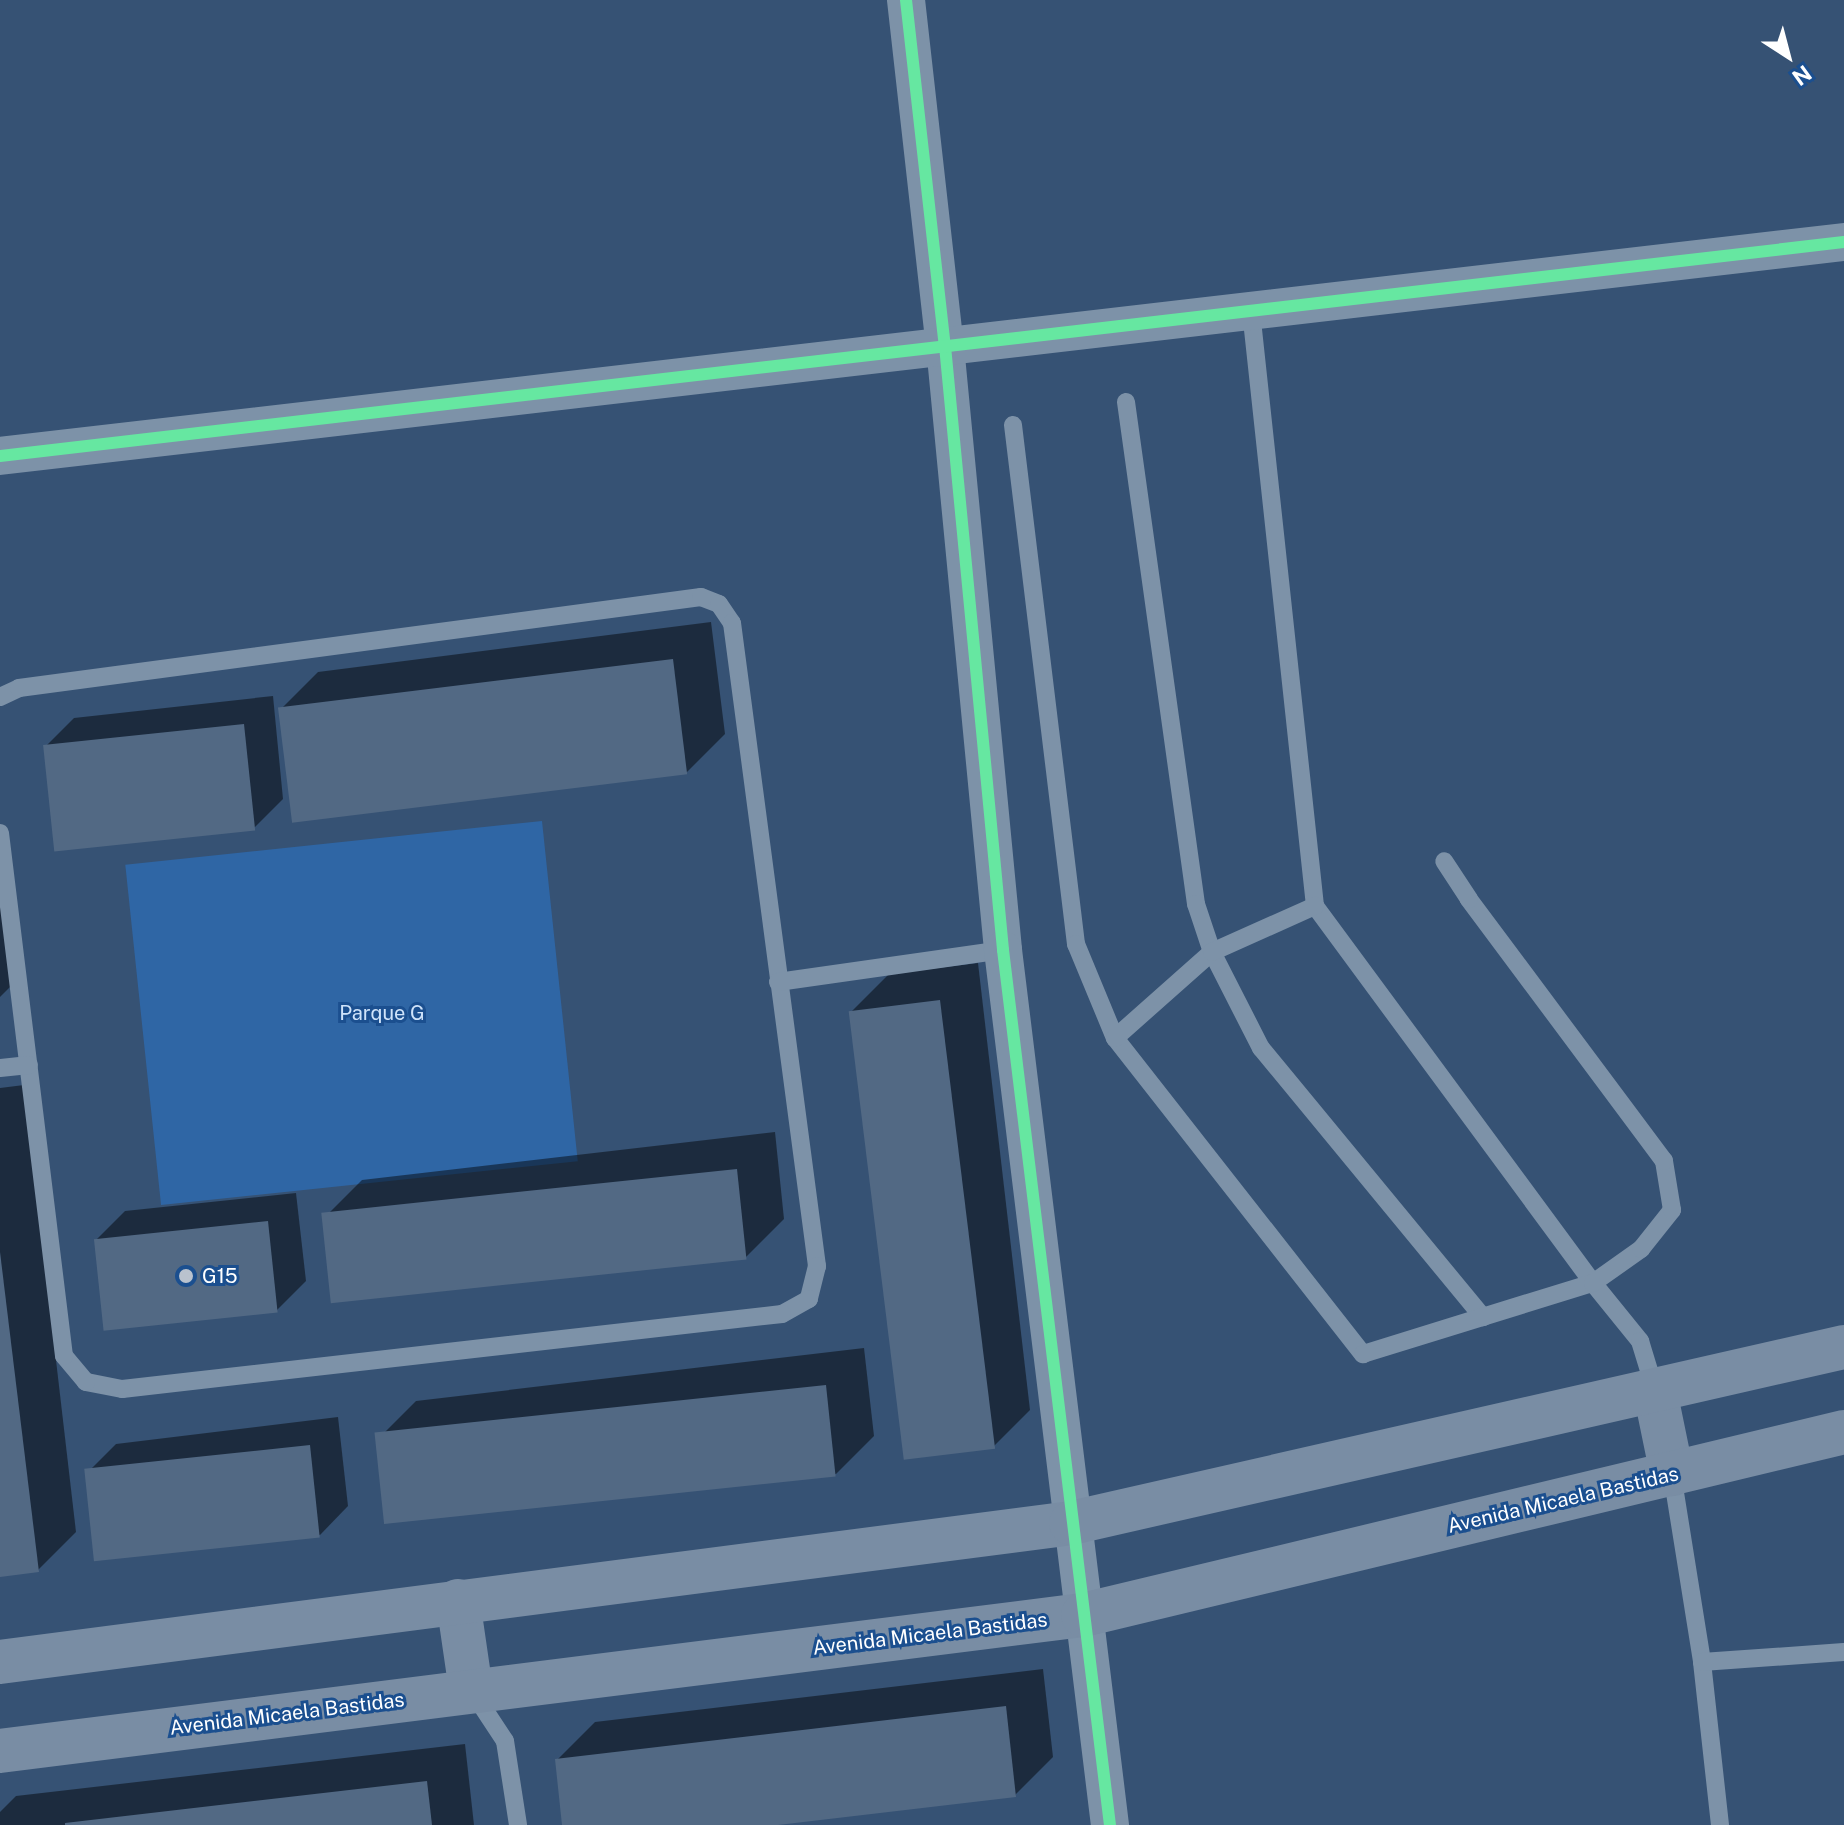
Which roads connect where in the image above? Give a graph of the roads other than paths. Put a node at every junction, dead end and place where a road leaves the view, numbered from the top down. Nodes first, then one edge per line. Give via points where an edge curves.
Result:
1 (906, 0) edge
2 (1844, 242) edge
3 (1251, 311) junction
4 (945, 346) junction
5 (1126, 402) dead end
6 (1013, 425) dead end
7 (0, 456) edge
8 (0, 697) edge
9 (0, 833) edge
10 (1444, 861) dead end
11 (1315, 906) junction
12 (1003, 950) junction
13 (1212, 952) junction
14 (778, 982) junction
15 (1115, 1038) junction
16 (29, 1065) junction
17 (0, 1068) edge
18 (1593, 1283) junction
19 (1483, 1317) junction
20 (1844, 1347) edge
21 (1655, 1391) junction
22 (1844, 1432) edge
23 (1672, 1474) junction
24 (1071, 1523) junction
25 (458, 1601) junction
26 (1083, 1615) junction
27 (1844, 1652) edge
28 (0, 1662) edge
29 (1702, 1662) junction
30 (471, 1690) junction
31 (0, 1751) edge
32 (518, 1825) edge
33 (1110, 1825) edge
34 (1720, 1825) edge

1 - 4 street
2 - 3 street
3 - 4 street
3 - 11 lane
4 - 7 street
4 - 12 street
5 - 13 lane via 1196,904
6 - 15 lane via 1076,944
8 - 14 lane via 19,688 701,597 719,604 732,623
9 - 16 lane
10 - 18 lane via 1664,1161 1672,1210 1641,1249
11 - 13 lane
11 - 18 lane
12 - 14 lane
12 - 24 street
13 - 15 lane
13 - 19 lane via 1261,1048
14 - 16 lane via 817,1266 809,1299 782,1314 169,1384 122,1389 86,1382 64,1356
15 - 19 lane via 1363,1354
16 - 17 lane
18 - 19 lane
18 - 21 lane via 1640,1341
20 - 21 main road
21 - 23 main road
21 - 24 main road
22 - 23 main road, Avenida Micaela Bastidas
23 - 26 main road, Avenida Micaela Bastidas
23 - 29 lane
24 - 25 main road
24 - 26 street
25 - 28 main road
25 - 30 main road
26 - 30 main road, Avenida Micaela Bastidas
26 - 33 street
27 - 29 lane
29 - 34 lane
30 - 31 main road, Avenida Micaela Bastidas
30 - 32 lane via 505,1741

